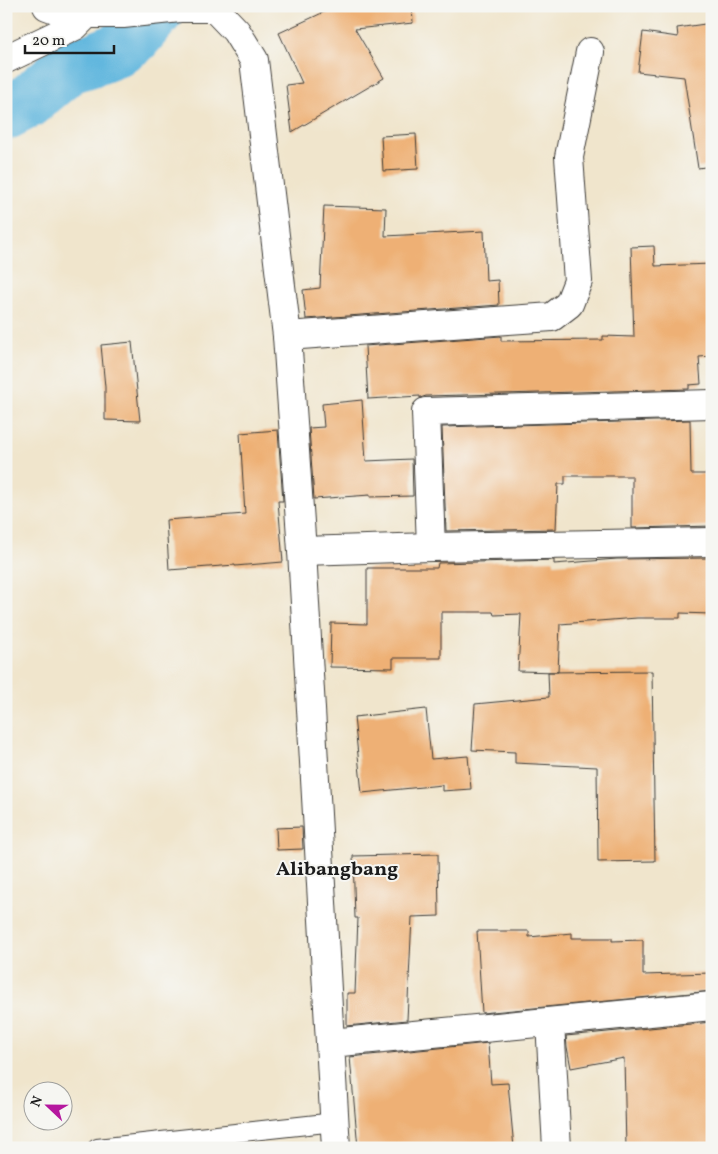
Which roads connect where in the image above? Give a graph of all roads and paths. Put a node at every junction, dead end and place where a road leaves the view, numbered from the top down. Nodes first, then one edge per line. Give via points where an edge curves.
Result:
1 (48, 6) edge
2 (87, 14) junction
3 (590, 52) dead end
4 (6, 59) edge
5 (287, 336) junction
6 (712, 404) edge
7 (712, 542) edge
8 (431, 547) junction
9 (302, 551) junction
10 (712, 1006) edge
11 (550, 1022) junction
12 (331, 1043) junction
13 (336, 1135) edge
14 (98, 1148) edge
15 (557, 1148) edge

1 - 2 street
2 - 4 street via 75,26
2 - 5 street via 214,8 236,31 254,60
3 - 5 street via 569,157 578,281 569,304 552,317
5 - 9 street
6 - 8 street via 426,412
7 - 8 street
8 - 9 street
9 - 12 street
10 - 11 street
11 - 12 street
11 - 15 street
12 - 13 street
13 - 14 lane

